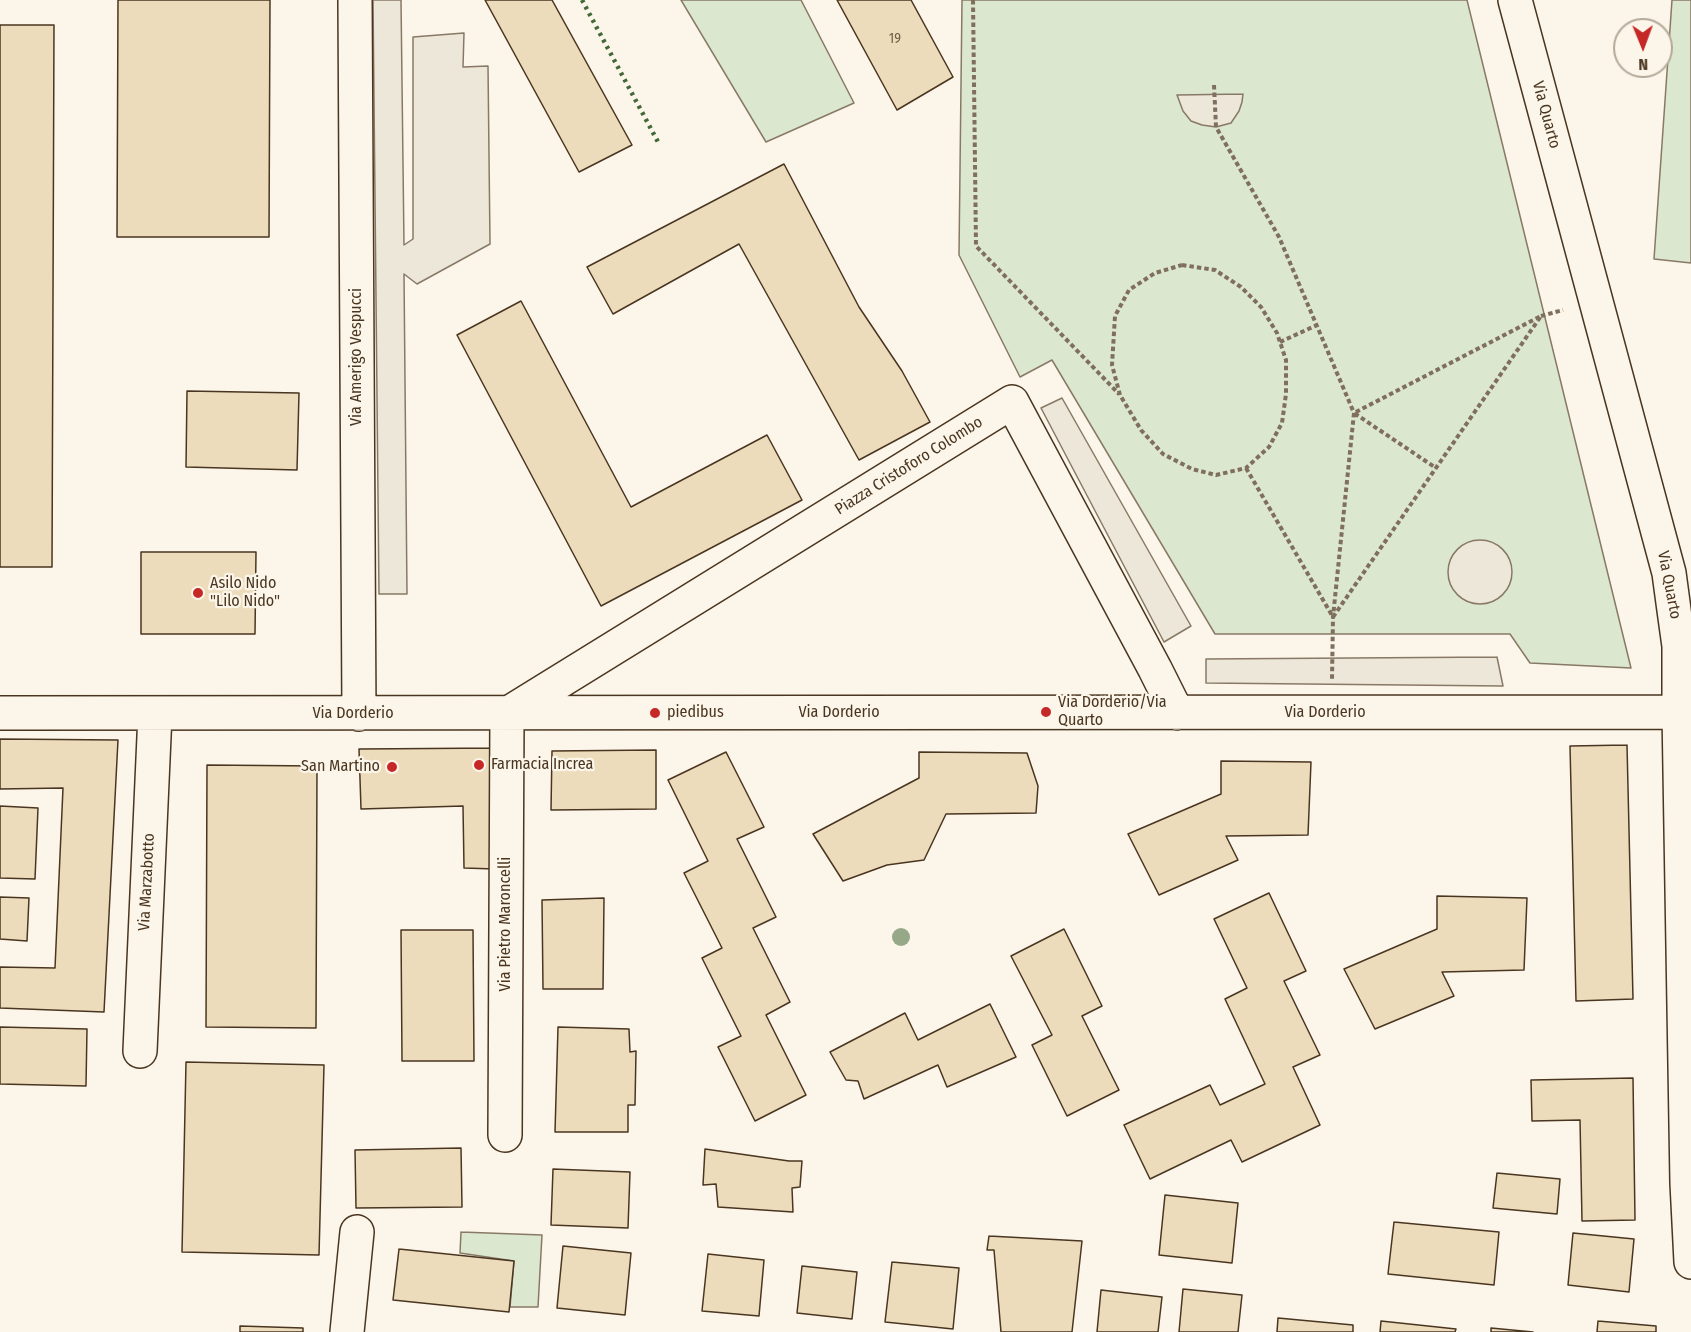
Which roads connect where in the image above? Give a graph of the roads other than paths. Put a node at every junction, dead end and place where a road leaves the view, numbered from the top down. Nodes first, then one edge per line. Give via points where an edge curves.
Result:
1 (355, 0) edge
2 (1526, 8) edge
3 (1685, 712) edge
4 (0, 713) edge
5 (1176, 713) junction
6 (155, 714) junction
7 (359, 714) junction
8 (507, 714) junction
9 (140, 1051) dead end
10 (505, 1135) dead end
11 (357, 1232) dead end
12 (1691, 1262) edge
13 (347, 1332) edge

1 - 7 street, Via Amerigo Vespucci
2 - 3 street, Via Quarto via 1669,573
3 - 5 street, Via Dorderio
3 - 12 street, Via Quarto via 1687,1183
4 - 6 street, Via Dorderio
5 - 8 street, Via Dorderio
5 - 8 street, Piazza Cristoforo Colombo via 1011,402
6 - 7 street, Via Dorderio
6 - 9 street, Via Marzabotto
7 - 8 street, Via Dorderio
8 - 10 street, Via Pietro Maroncelli
11 - 13 street

